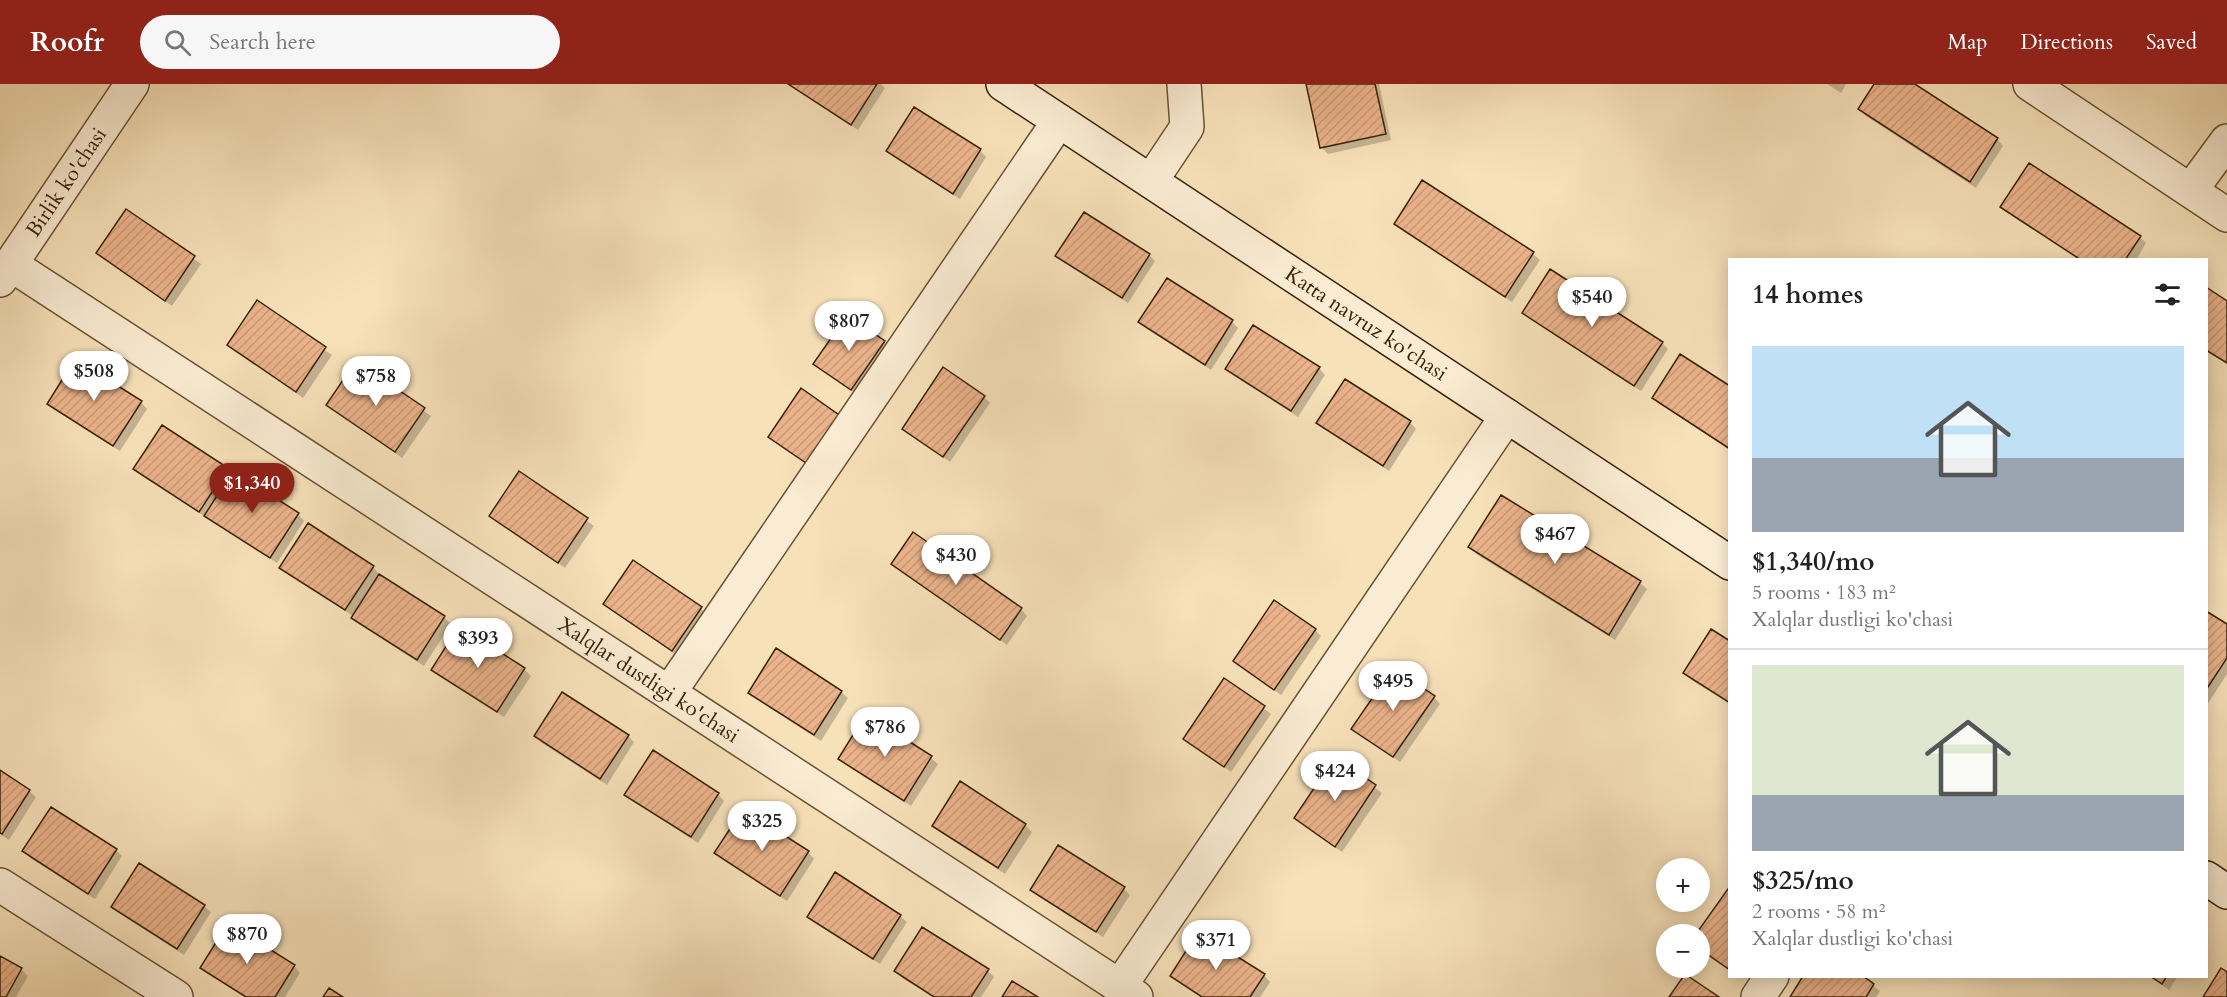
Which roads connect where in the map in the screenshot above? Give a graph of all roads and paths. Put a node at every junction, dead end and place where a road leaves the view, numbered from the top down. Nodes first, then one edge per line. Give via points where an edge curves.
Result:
1 (132, 84) edge
2 (1003, 84) edge
3 (1184, 84) edge
4 (2030, 84) edge
5 (1059, 121) junction
6 (2227, 141) edge
7 (1151, 181) junction
8 (2191, 190) junction
9 (2227, 215) edge
10 (5, 272) edge
11 (1507, 416) junction
12 (1728, 562) edge
13 (669, 693) junction
14 (2208, 879) edge
15 (0, 885) edge
16 (2227, 892) edge
17 (1771, 978) edge
18 (1128, 992) edge
19 (176, 997) edge
20 (1758, 997) edge

1 - 10 street, Birlik ko'chasi
2 - 5 street, Katta navruz ko'chasi
3 - 7 street via 1187,127
4 - 8 street
5 - 7 street, Katta navruz ko'chasi
5 - 13 street
6 - 8 street
7 - 11 street, Katta navruz ko'chasi
8 - 9 street
10 - 13 street, Xalqlar dustligi ko'chasi
11 - 12 street, Katta navruz ko'chasi
11 - 18 street
13 - 18 street, Xalqlar dustligi ko'chasi
14 - 16 street
15 - 19 street
17 - 20 street

